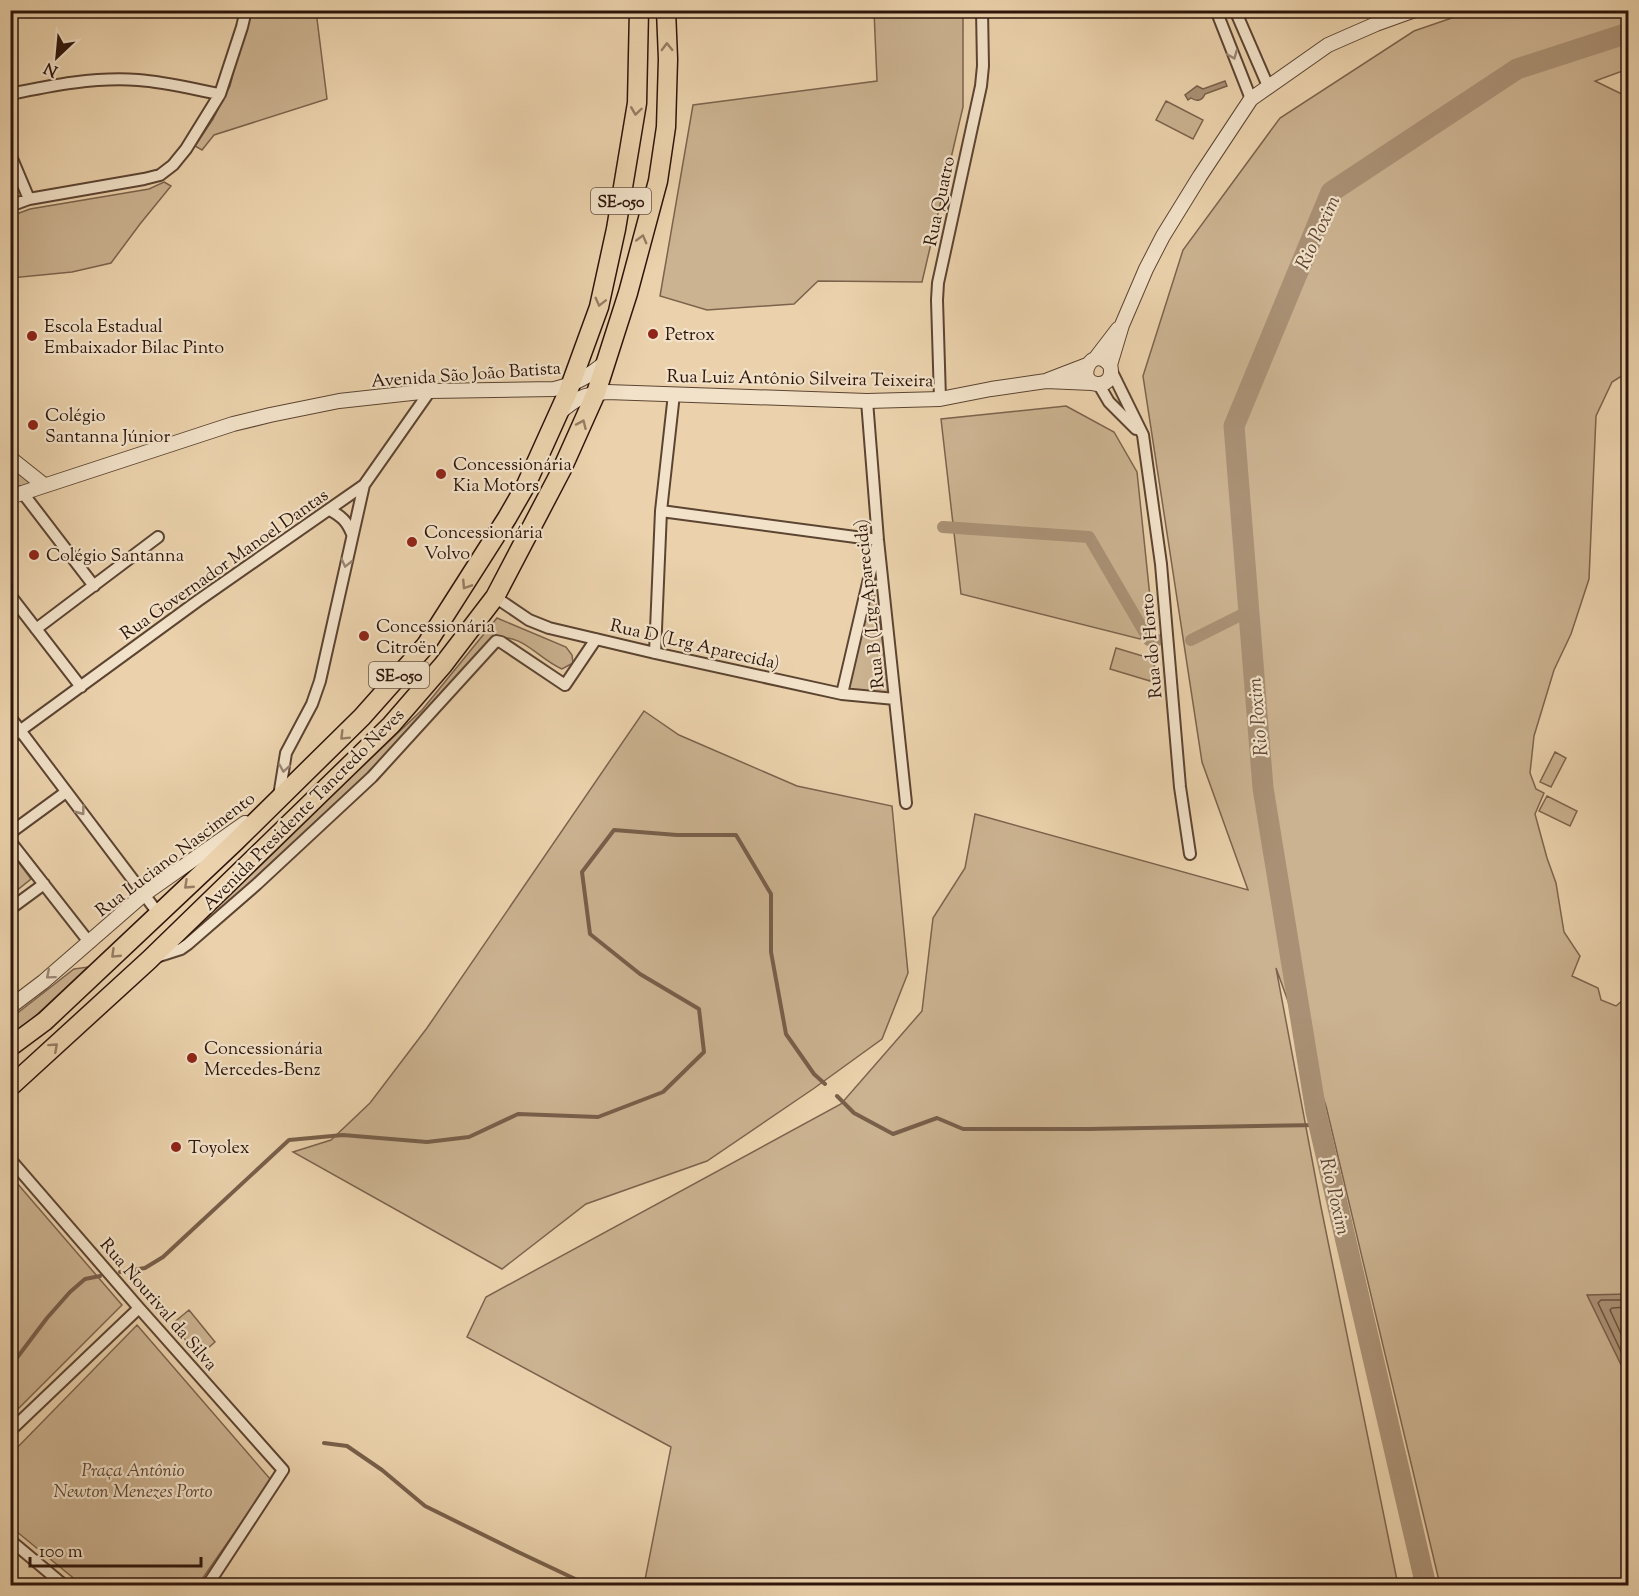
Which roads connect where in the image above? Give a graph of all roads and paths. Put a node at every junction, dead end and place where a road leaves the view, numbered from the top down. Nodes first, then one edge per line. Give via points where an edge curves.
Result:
1 (246, 10) edge
2 (639, 10) edge
3 (666, 10) edge
4 (981, 10) edge
5 (1216, 10) edge
6 (1234, 10) edge
7 (1414, 10) edge
8 (1268, 86) junction
9 (10, 94) edge
10 (220, 94) junction
11 (1251, 99) junction
12 (10, 154) edge
13 (29, 199) junction
14 (10, 206) edge
15 (1122, 325) junction
16 (606, 362) junction
17 (1091, 362) junction
18 (1111, 368) junction
19 (1046, 381) junction
20 (1095, 384) junction
21 (571, 385) junction
22 (430, 392) junction
23 (596, 393) junction
24 (674, 394) junction
25 (940, 399) junction
26 (867, 401) junction
27 (558, 414) junction
28 (1143, 435) junction
29 (10, 458) edge
30 (44, 485) junction
31 (363, 485) junction
32 (16, 494) edge
33 (330, 510) junction
34 (661, 511) junction
35 (352, 534) junction
36 (158, 537) dead end
37 (878, 540) junction
38 (94, 586) junction
39 (10, 595) edge
40 (495, 597) junction
41 (36, 629) junction
42 (596, 639) junction
43 (655, 653) junction
44 (81, 687) junction
45 (842, 694) junction
46 (895, 699) junction
47 (10, 717) edge
48 (21, 731) junction
49 (10, 738) edge
50 (66, 792) junction
51 (279, 799) junction
52 (906, 803) dead end
53 (10, 833) edge
54 (10, 841) edge
55 (1190, 855) dead end
56 (44, 884) junction
57 (143, 895) junction
58 (10, 909) edge
59 (158, 914) junction
60 (89, 942) junction
61 (149, 960) junction
62 (10, 1007) edge
63 (10, 1047) edge
64 (10, 1087) edge
65 (10, 1159) edge
66 (139, 1308) junction
67 (10, 1431) edge
68 (10, 1540) edge
69 (65, 1586) edge
70 (207, 1586) edge

1 - 10 street
2 -> 21 main road, Avenida Presidente Tancredo Neves / SE-050 via 637,103 616,229 599,307
16 -> 3 main road, Avenida Presidente Tancredo Neves / SE-050 via 658,181 666,127
4 - 25 street, Rua Quatro via 981,86 937,292
5 -> 11 street
6 - 8 street
7 - 8 street via 1328,45
8 - 11 street
9 - 10 street via 64,83 125,79
10 - 13 street via 186,149 160,175
11 - 15 street via 1163,236
12 - 13 street
13 - 14 street
15 - 17 street
15 - 18 street
16 - 21 street, Avenida São João Batista
16 - 23 main road, Avenida Presidente Tancredo Neves / SE-050
17 - 18 street via 1101,358
17 - 19 street
17 - 20 street via 1087,378
18 - 20 street via 1106,383
18 - 28 street, Rua do Horto
19 - 20 street
19 - 25 street, Rua Luiz Antônio Silveira Teixeira
20 - 28 street
21 - 22 street, Avenida São João Batista
21 - 27 main road, Avenida Presidente Tancredo Neves / SE-050
22 - 30 street, Avenida São João Batista via 339,401 252,418
22 - 31 street, Rua Governador Manoel Dantas
23 - 24 street, Rua Luiz Antônio Silveira Teixeira
23 - 27 street, Rua Luiz Antônio Silveira Teixeira via 580,397
40 -> 23 main road, Avenida Presidente Tancredo Neves / SE-050 via 562,469
24 - 26 street, Rua Luiz Antônio Silveira Teixeira
24 - 34 street
25 - 26 street, Rua Luiz Antônio Silveira Teixeira
26 - 37 street, Rua B (Lrg Aparecida)
27 -> 51 main road, Avenida Presidente Tancredo Neves / SE-050 via 522,493 426,645 362,717
28 - 55 street, Rua do Horto via 1161,564 1180,787
29 - 30 street
30 - 32 street, Avenida São João Batista
31 - 33 street, Rua Governador Manoel Dantas
31 - 35 street
32 - 38 street
33 - 35 street via 344,519
33 - 44 street, Rua Governador Manoel Dantas
34 - 37 street
34 - 43 street
35 -> 51 street via 320,681 286,753
36 - 38 street
37 - 45 street
37 - 46 street, Rua B (Lrg Aparecida)
38 - 41 street
39 - 41 street
40 - 42 street, Rua D (Lrg Aparecida) via 539,625
40 - 61 main road, Avenida Presidente Tancredo Neves / SE-050 via 391,725
41 - 44 street
42 - 43 street, Rua D (Lrg Aparecida)
42 - 61 street via 565,686 496,641 372,777 257,884 181,949
43 - 45 street, Rua D (Lrg Aparecida)
44 - 48 street, Rua Governador Manoel Dantas
45 - 46 street, Rua D (Lrg Aparecida)
46 - 52 street, Rua B (Lrg Aparecida)
47 - 48 street
48 - 49 street, Rua Governador Manoel Dantas
48 - 50 street
50 - 53 street
50 -> 57 street
51 - 57 street, Rua Luciano Nascimento
51 -> 59 main road, Avenida Presidente Tancredo Neves / SE-050
54 - 56 street
56 - 58 street
56 - 60 street
57 - 59 street
57 - 60 street, Rua Luciano Nascimento
59 -> 63 main road, Avenida Presidente Tancredo Neves / SE-050 via 45,1020
60 -> 62 street, Rua Luciano Nascimento
64 -> 61 main road, Avenida Presidente Tancredo Neves / SE-050
65 - 66 street, Rua Nourival da Silva
66 - 67 street
66 - 70 street, Rua Nourival da Silva via 283,1470
68 - 69 street

